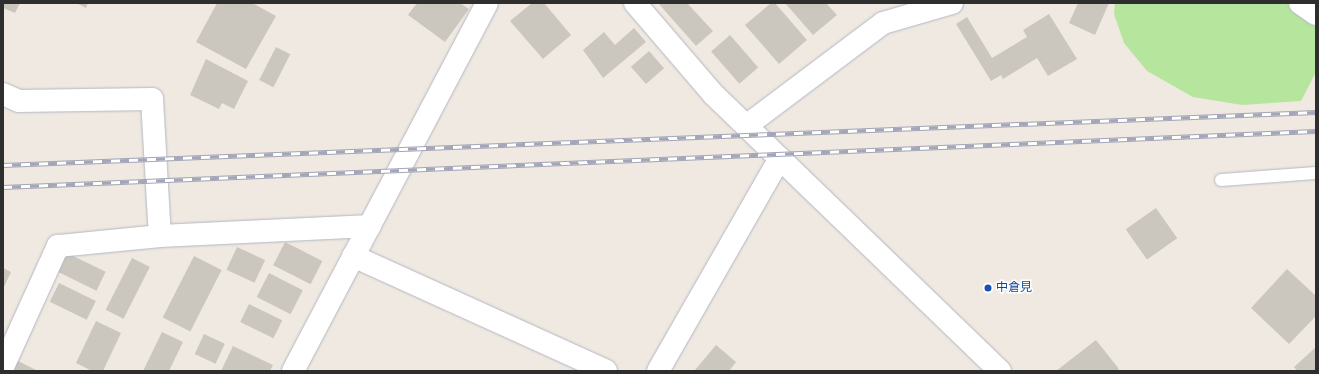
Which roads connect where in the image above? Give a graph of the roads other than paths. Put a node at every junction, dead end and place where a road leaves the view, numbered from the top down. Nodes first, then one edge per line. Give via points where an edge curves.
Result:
1 (487, 3) edge
2 (635, 3) edge
3 (952, 3) edge
4 (1300, 3) edge
5 (1316, 14) edge
6 (3, 94) edge
7 (746, 126) junction
8 (780, 158) junction
9 (1316, 173) edge
10 (1221, 180) dead end
11 (370, 226) junction
12 (160, 236) junction
13 (354, 256) junction
14 (3, 367) edge
15 (293, 371) edge
16 (606, 371) edge
17 (658, 371) edge
18 (1000, 371) edge

1 - 11 street
2 - 7 street via 714,94
3 - 7 street via 883,23
4 - 5 street
6 - 12 street via 19,101 152,99
7 - 8 street
8 - 17 street
8 - 18 street
9 - 10 lane
11 - 12 street
11 - 13 street
12 - 14 street via 58,246
13 - 15 street
13 - 16 street

